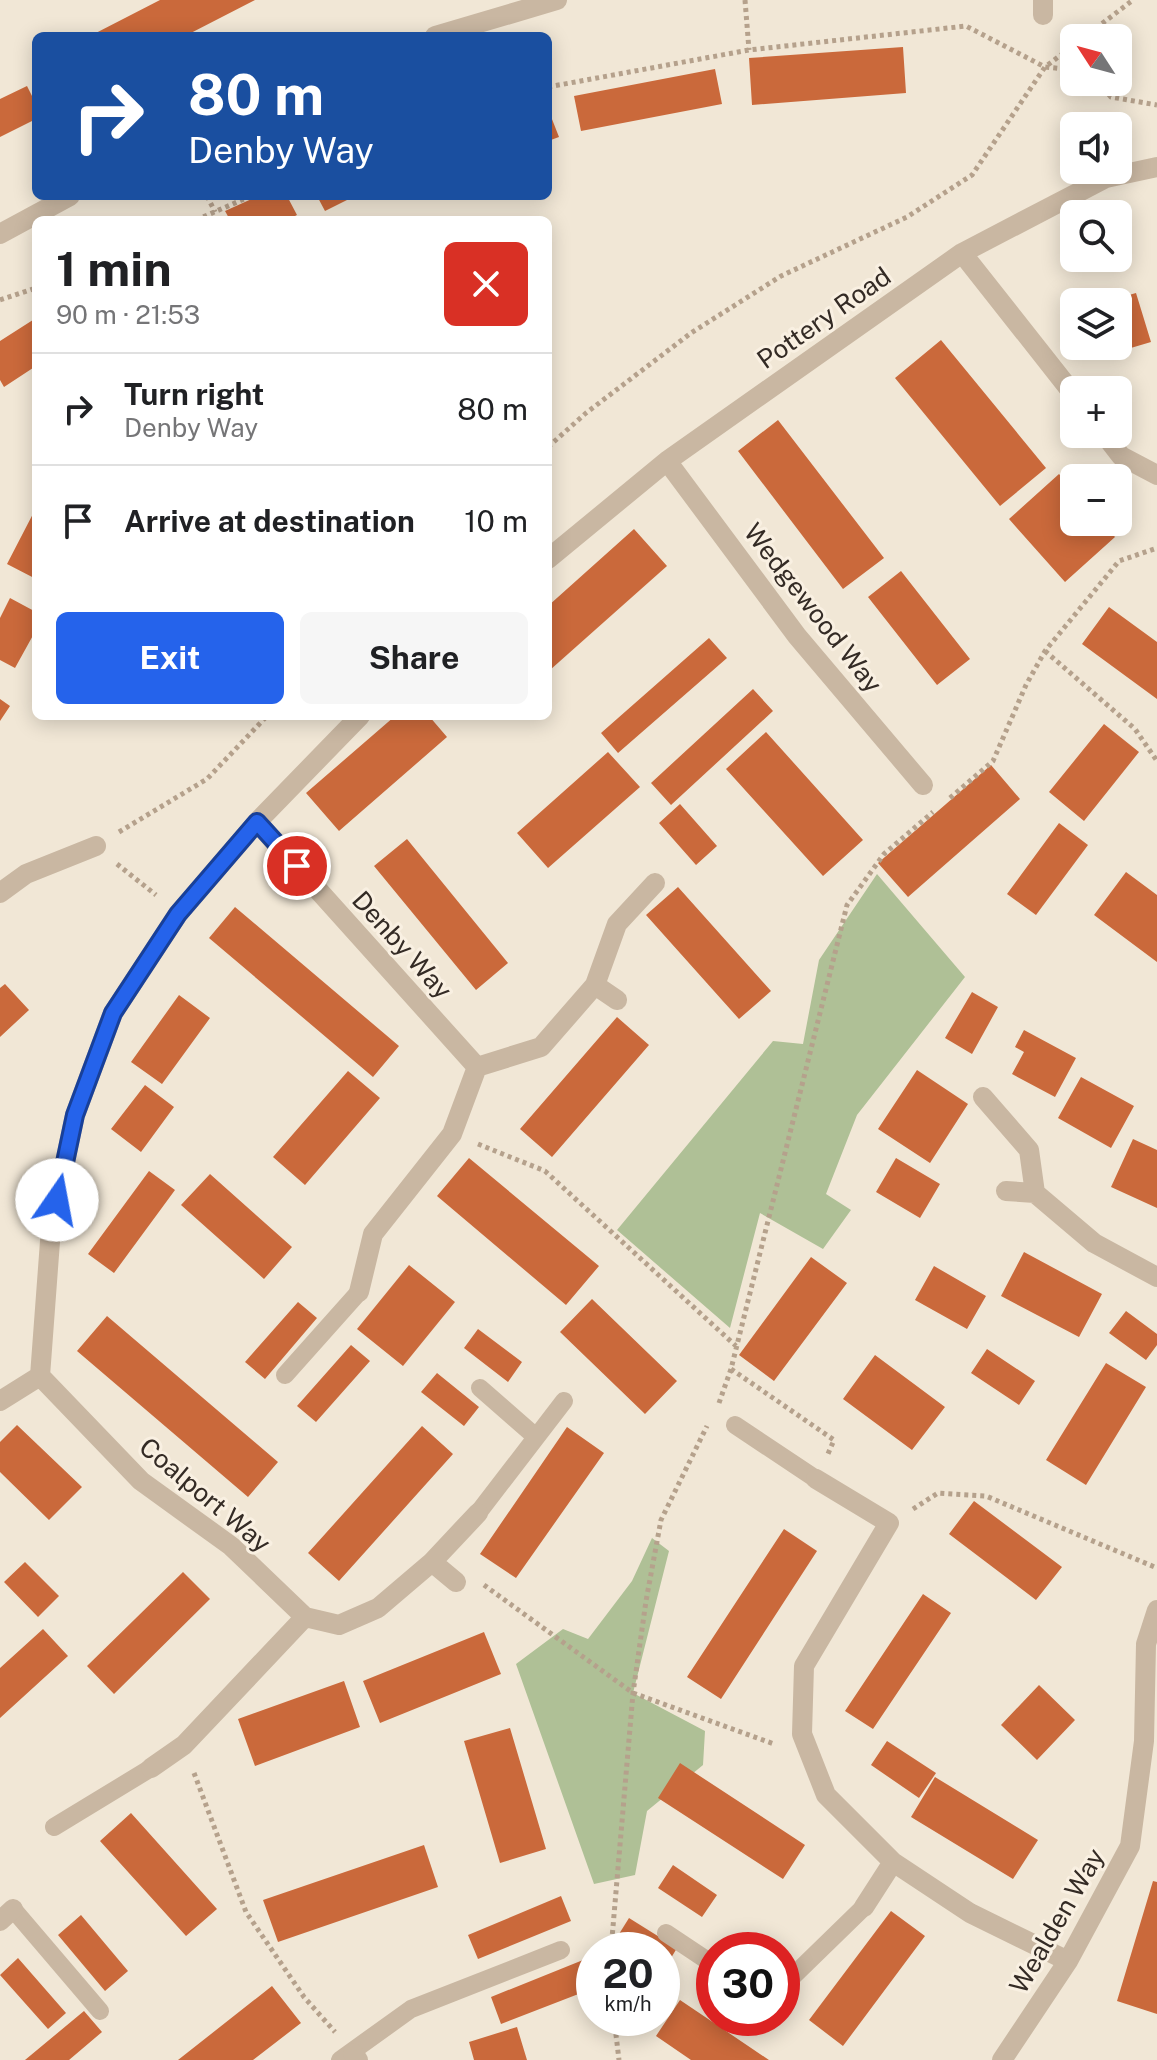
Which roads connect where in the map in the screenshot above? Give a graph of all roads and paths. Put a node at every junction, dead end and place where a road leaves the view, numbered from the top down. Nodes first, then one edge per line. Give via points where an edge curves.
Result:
1 (557, 0) edge
2 (745, 0) edge
3 (1133, 0) edge
4 (1101, 24) edge
5 (449, 32) edge
6 (749, 50) junction
7 (1060, 56) edge
8 (1045, 67) junction
9 (1060, 69) edge
10 (552, 86) edge
11 (1110, 96) edge
12 (1157, 105) edge
13 (1157, 167) edge
14 (63, 200) edge
15 (209, 200) edge
16 (242, 200) edge
17 (215, 212) junction
18 (33, 216) edge
19 (206, 216) edge
20 (32, 217) edge
21 (0, 234) edge
22 (962, 253) junction
23 (32, 289) edge
24 (0, 300) edge
25 (1060, 377) edge
26 (552, 443) edge
27 (1115, 448) edge
28 (667, 461) junction
29 (1157, 475) edge
30 (1157, 548) edge
31 (552, 556) edge
32 (1045, 651) junction
33 (263, 720) edge
34 (356, 720) edge
35 (1157, 761) edge
36 (923, 785) dead end
37 (257, 822) junction
38 (96, 846) junction
39 (655, 883) dead end
40 (0, 893) edge
41 (178, 914) junction
42 (595, 985) junction
43 (617, 1000) dead end
44 (477, 1067) junction
45 (983, 1097) dead end
46 (452, 1134) junction
47 (1006, 1191) dead end
48 (1035, 1193) junction
49 (1157, 1277) edge
50 (359, 1292) joint
51 (736, 1346) junction
52 (731, 1369) junction
53 (285, 1375) dead end
54 (40, 1376) junction
55 (480, 1388) dead end
56 (0, 1401) edge
57 (564, 1401) dead end
58 (735, 1425) dead end
59 (536, 1437) junction
60 (816, 1479) junction
61 (478, 1513) joint
62 (889, 1523) junction
63 (432, 1562) junction
64 (1157, 1568) edge
65 (456, 1582) joint
66 (1157, 1610) edge
67 (305, 1617) junction
68 (633, 1693) junction
69 (802, 1734) junction
70 (1151, 1741) edge
71 (184, 1745) junction
72 (151, 1768) joint
73 (54, 1827) dead end
74 (893, 1862) junction
75 (864, 1907) joint
76 (7, 1915) edge
77 (613, 1932) edge
78 (561, 1950) dead end
79 (1068, 1961) junction
80 (800, 1969) edge
81 (100, 2011) dead end
82 (616, 2036) edge
83 (350, 2058) edge
84 (619, 2060) edge
85 (1002, 2060) edge

1 - 5 street
2 - 6 path
3 - 4 path
6 - 8 path via 966,26
6 - 10 path
7 - 8 path
8 - 9 path
8 - 26 path via 972,175 907,217 781,276 691,333
11 - 12 path
13 - 22 street, Pottery Road via 1106,178
14 - 18 street
15 - 17 path
16 - 17 path
17 - 19 path
20 - 21 street
22 - 25 street
22 - 28 street, Pottery Road
23 - 24 path
27 - 29 street
28 - 31 street, Pottery Road
28 - 36 street, Wedgewood Way via 797,636
30 - 32 path via 1119,561
32 - 35 path via 1135,729
32 - 51 path via 993,761 884,854 847,905
33 - 38 path via 207,779
34 - 37 street
37 - 41 street
37 - 44 street, Denby Way
38 - 40 street via 26,874
38 - 41 path
39 - 42 street via 617,924
41 - 54 street via 113,1013 75,1115 51,1228
42 - 43 street
42 - 44 street via 541,1047
44 - 46 street
45 - 48 street via 1029,1150
46 - 50 street via 373,1234
46 - 51 path via 545,1171
47 - 48 street
48 - 49 street via 1094,1243
50 - 53 lane
51 - 52 path
52 - 60 path via 834,1440
52 - 68 path via 661,1520
54 - 56 street
54 - 67 street, Coalport Way via 141,1481 231,1546
55 - 59 lane
57 - 59 lane
58 - 60 lane
59 - 61 lane
60 - 62 street
61 - 63 street
62 - 64 path via 938,1493 986,1496
62 - 69 street via 804,1666
63 - 65 street
63 - 67 street via 378,1608 339,1625
65 - 68 path via 482,1584
66 - 70 street, Wealden Way via 1146,1644
67 - 71 street
68 - 69 path via 773,1744
68 - 77 path
69 - 74 street via 826,1795
70 - 79 street, Wealden Way via 1130,1846
71 - 72 street
71 - 83 path via 246,1912
72 - 73 lane
74 - 75 street
74 - 79 street via 970,1913
75 - 80 lane
76 - 81 lane
78 - 83 lane via 411,2009
79 - 85 street, Wealden Way
82 - 84 path

